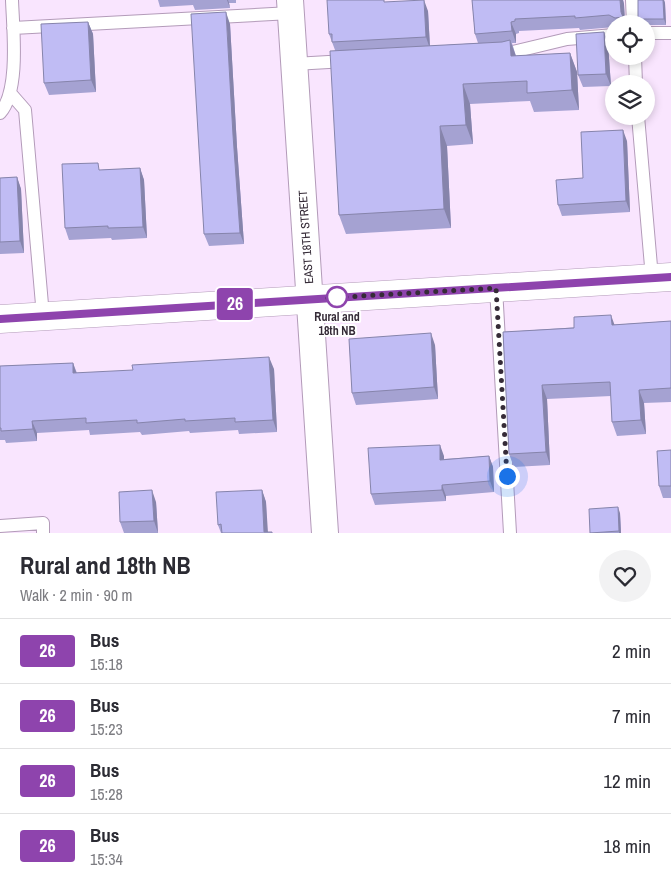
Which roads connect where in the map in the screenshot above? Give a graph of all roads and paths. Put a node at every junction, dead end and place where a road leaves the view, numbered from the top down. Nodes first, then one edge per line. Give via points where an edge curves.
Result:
1 (12, 0) edge
2 (632, 0) edge
3 (290, 7) edge
4 (633, 15) edge
5 (13, 28) junction
6 (655, 33) edge
7 (671, 33) edge
8 (605, 36) edge
9 (489, 54) edge
10 (361, 60) edge
11 (294, 64) junction
12 (11, 94) junction
13 (0, 113) edge
14 (638, 125) edge
15 (661, 277) edge
16 (496, 288) junction
17 (310, 299) junction
18 (43, 316) junction
19 (0, 319) edge
20 (0, 526) edge
21 (43, 533) edge
22 (325, 533) edge
23 (510, 533) edge

1 - 5 lane
2 - 4 lane
3 - 5 lane
3 - 11 street, EAST 18TH STREET
5 - 12 lane
6 - 7 lane
8 - 9 lane via 567,39 509,53
10 - 11 lane
11 - 17 street, EAST 18TH STREET
12 - 13 lane
12 - 18 lane via 25,110
14 - 15 lane via 639,148
15 - 16 main road
16 - 17 main road
16 - 23 lane
17 - 18 main road
17 - 22 street, EAST 18TH STREET
18 - 19 main road
20 - 21 lane via 43,523

